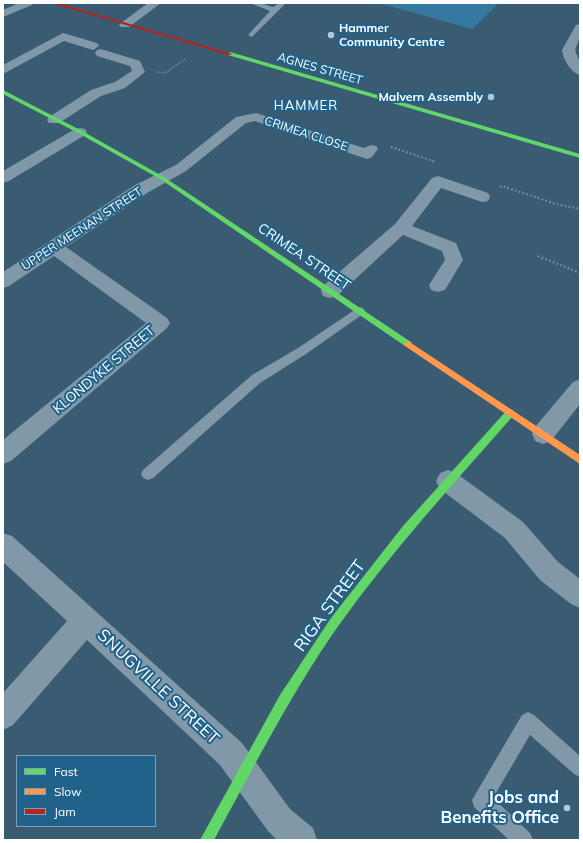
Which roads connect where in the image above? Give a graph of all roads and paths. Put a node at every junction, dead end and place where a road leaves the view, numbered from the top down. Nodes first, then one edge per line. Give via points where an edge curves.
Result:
1 (28, 3) edge
2 (53, 3) edge
3 (155, 3) edge
4 (253, 3) edge
5 (284, 3) edge
6 (274, 10) junction
7 (3, 14) edge
8 (125, 25) junction
9 (580, 28) edge
10 (252, 35) dead end
11 (202, 47) junction
12 (3, 70) edge
13 (580, 71) edge
14 (162, 72) dead end
15 (5, 95) edge
16 (54, 120) junction
17 (80, 132) junction
18 (371, 149) joint
19 (580, 156) edge
20 (3, 178) edge
21 (162, 178) junction
22 (438, 181) junction
23 (482, 197) joint
24 (580, 209) edge
25 (401, 228) junction
26 (54, 247) junction
27 (538, 256) dead end
28 (580, 273) edge
29 (3, 281) edge
30 (438, 285) dead end
31 (330, 291) junction
32 (358, 311) junction
33 (580, 388) edge
34 (510, 413) junction
35 (542, 434) junction
36 (3, 454) edge
37 (580, 460) edge
38 (148, 474) dead end
39 (448, 481) junction
40 (3, 545) edge
41 (580, 595) edge
42 (86, 620) junction
43 (3, 715) edge
44 (580, 768) edge
45 (244, 773) junction
46 (290, 830) edge
47 (207, 840) edge
48 (523, 840) edge

1 - 7 street
2 - 8 street, AGNES STREET
3 - 8 street
4 - 6 lane
5 - 6 lane
6 - 10 lane
8 - 11 street, AGNES STREET
9 - 13 street via 567,52 570,60
11 - 14 path
11 - 19 street, AGNES STREET
12 - 16 street via 64,37 135,64 139,72 120,85 96,93
15 - 16 street, CRIMEA STREET
16 - 17 street, CRIMEA STREET
17 - 20 street
17 - 21 street, CRIMEA STREET
18 - 21 street, CRIMEA CLOSE via 367,154 256,118 241,120 181,168
18 - 22 path via 385,145 433,161
21 - 26 street, UPPER MEENAN STREET via 141,189
21 - 31 street, CRIMEA STREET
22 - 23 street
22 - 25 street
23 - 24 path via 502,186
25 - 30 street via 450,247 454,260
25 - 31 street
26 - 29 street, UPPER MEENAN STREET
26 - 36 street, KLONDYKE STREET via 160,323
27 - 28 path
31 - 32 street, CRIMEA STREET
32 - 34 street, CRIMEA STREET
32 - 38 lane via 302,351 256,379
33 - 35 street
34 - 35 street, CRIMEA STREET
34 - 39 street, RIGA STREET
35 - 37 street, CRIMEA STREET
39 - 41 street via 514,530 549,572
39 - 45 street, RIGA STREET via 347,606 290,689
40 - 42 street, SNUGVILLE STREET
42 - 43 street
42 - 45 street, SNUGVILLE STREET via 231,754
44 - 48 lane via 528,721 481,800
45 - 46 street, SNUGVILLE STREET
45 - 47 street, RIGA STREET

